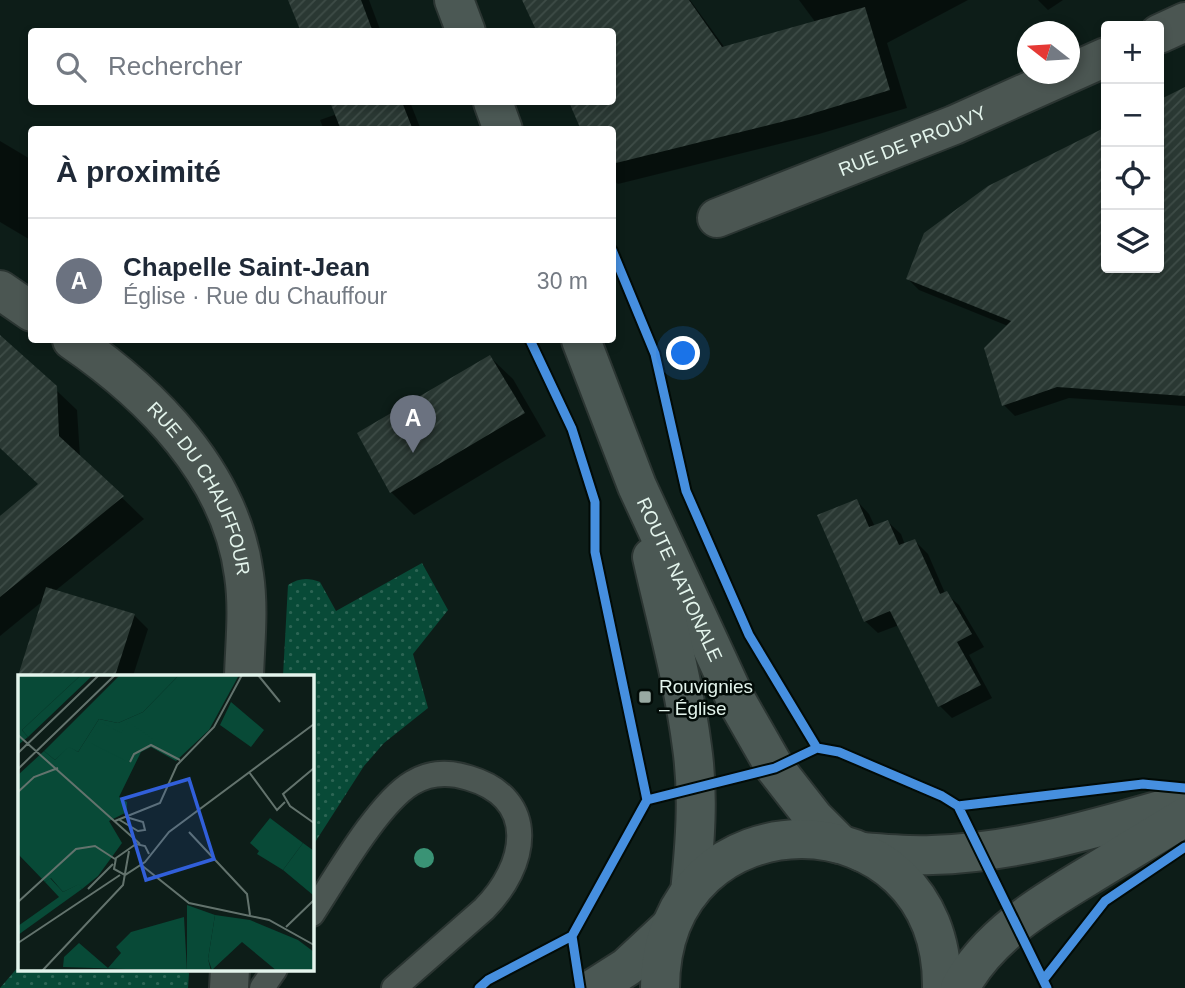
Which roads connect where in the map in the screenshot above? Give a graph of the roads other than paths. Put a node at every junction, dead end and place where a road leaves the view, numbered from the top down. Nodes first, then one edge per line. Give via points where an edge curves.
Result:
1 (454, 0) edge
2 (1185, 22) edge
3 (464, 28) edge
4 (1164, 31) edge
5 (1101, 59) edge
6 (494, 105) edge
7 (502, 126) edge
8 (717, 218) dead end
9 (0, 290) edge
10 (28, 309) edge
11 (76, 343) edge
12 (582, 343) edge
13 (637, 486) junction
14 (244, 675) edge
15 (1185, 803) edge
16 (1185, 817) edge
17 (851, 848) junction
18 (690, 892) junction
19 (313, 912) edge
20 (670, 927) junction
21 (230, 970) edge
22 (274, 970) edge
23 (229, 988) edge
24 (262, 988) edge
25 (394, 988) edge
26 (594, 988) edge
27 (660, 988) edge
28 (942, 988) edge
29 (960, 988) edge

1 - 3 main road
2 - 4 street
5 - 8 street, RUE DE PROUVY via 954,125
6 - 7 main road
9 - 10 street
11 - 14 street, RUE DU CHAUFFOUR via 153,405 214,485 244,572
12 - 13 main road, ROUTE NATIONALE
13 - 17 main road, ROUTE NATIONALE via 756,737 798,799
13 - 18 main road, ROUTE NATIONALE via 693,749 696,817
15 - 17 main road via 1073,834 980,851 933,855
16 - 29 main road via 1016,923 973,966
17 - 18 main road via 796,838 756,846 719,864
17 - 28 main road via 890,869 922,908 938,945
18 - 20 main road
19 - 25 lane via 370,827 413,782 444,773 481,782 509,803 520,836 508,880 484,909
20 - 26 main road via 627,967
20 - 27 main road
21 - 23 street
22 - 24 lane

